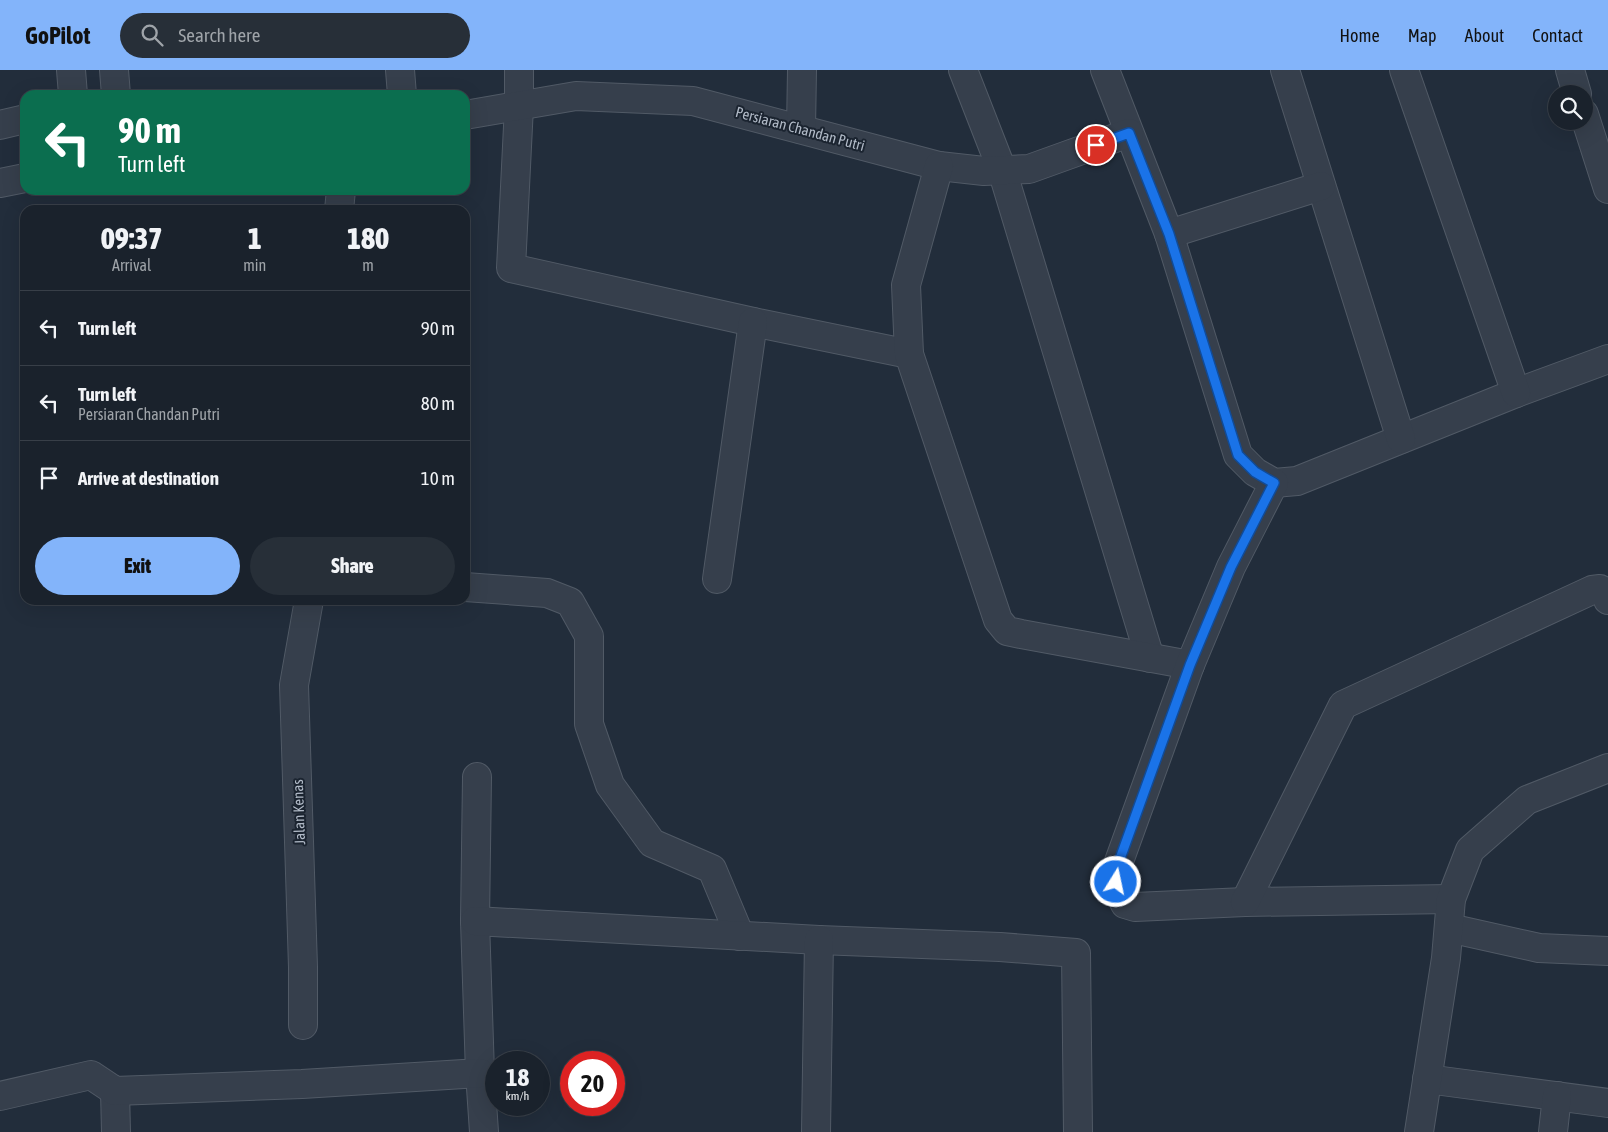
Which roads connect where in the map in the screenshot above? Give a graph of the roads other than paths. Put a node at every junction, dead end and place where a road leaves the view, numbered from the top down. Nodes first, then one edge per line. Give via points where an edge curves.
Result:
1 (71, 70) edge
2 (114, 70) edge
3 (400, 70) edge
4 (518, 70) edge
5 (802, 70) edge
6 (963, 70) edge
7 (1105, 70) edge
8 (1285, 70) edge
9 (1570, 70) edge
10 (1406, 71) edge
11 (1574, 85) edge
12 (73, 90) edge
13 (116, 90) edge
14 (402, 90) edge
15 (519, 106) junction
16 (470, 114) edge
17 (20, 120) edge
18 (0, 125) edge
19 (800, 130) junction
20 (1589, 130) edge
21 (1129, 133) junction
22 (939, 166) junction
23 (1002, 170) junction
24 (20, 179) edge
25 (0, 183) edge
26 (1321, 186) junction
27 (1608, 189) edge
28 (1169, 234) junction
29 (753, 322) junction
30 (909, 354) junction
31 (1608, 359) edge
32 (1516, 393) junction
33 (1401, 439) junction
34 (1274, 483) junction
35 (717, 580) dead end
36 (470, 587) edge
37 (1608, 600) edge
38 (308, 605) edge
39 (1150, 658) junction
40 (1190, 665) junction
41 (1608, 768) edge
42 (477, 777) dead end
43 (1451, 899) junction
44 (1245, 902) junction
45 (475, 921) junction
46 (1449, 928) junction
47 (740, 936) junction
48 (819, 940) junction
49 (1608, 951) edge
50 (303, 1025) dead end
51 (480, 1073) junction
52 (1428, 1079) junction
53 (115, 1091) junction
54 (0, 1096) edge
55 (1557, 1096) junction
56 (1608, 1103) edge
57 (116, 1132) edge
58 (484, 1132) edge
59 (816, 1132) edge
60 (1078, 1132) edge
61 (1419, 1132) edge
62 (1553, 1132) edge

1 - 12 street
2 - 13 street
3 - 14 street
4 - 15 street
5 - 19 street
6 - 23 street
7 - 21 street
8 - 26 street
9 - 11 street
10 - 32 street
15 - 16 street, Persiaran Chandan Putri
15 - 19 street, Persiaran Chandan Putri via 576,96 693,101
15 - 29 street via 511,268
17 - 18 street
19 - 22 street, Persiaran Chandan Putri
20 - 27 street
21 - 23 street, Persiaran Chandan Putri via 1030,169
21 - 28 street
22 - 23 street, Persiaran Chandan Putri
22 - 30 street via 906,285
23 - 39 street
24 - 25 street
26 - 28 street
26 - 33 street
28 - 34 street via 1238,455 1255,472
29 - 30 street
29 - 35 street
30 - 39 street via 998,620 1007,631
31 - 32 street
32 - 33 street
33 - 34 street via 1297,481
34 - 40 street via 1231,567
36 - 47 street via 547,593 570,602 589,636 589,724 610,785 652,843 712,869
37 - 44 street via 1600,589 1592,590 1343,705
38 - 50 street, Jalan Kenas via 294,686
39 - 40 street
40 - 44 street via 1117,867 1116,882 1125,904 1135,907
41 - 43 street via 1527,800 1470,850
42 - 45 street
43 - 44 street
43 - 46 street
45 - 47 street
45 - 51 street
46 - 49 street via 1539,948
46 - 52 street
47 - 48 street
48 - 59 street
48 - 60 street via 1000,947 1076,954
51 - 53 street
51 - 58 street
52 - 55 street
52 - 61 street
53 - 54 street via 92,1075
53 - 57 street
55 - 56 street
55 - 62 street

